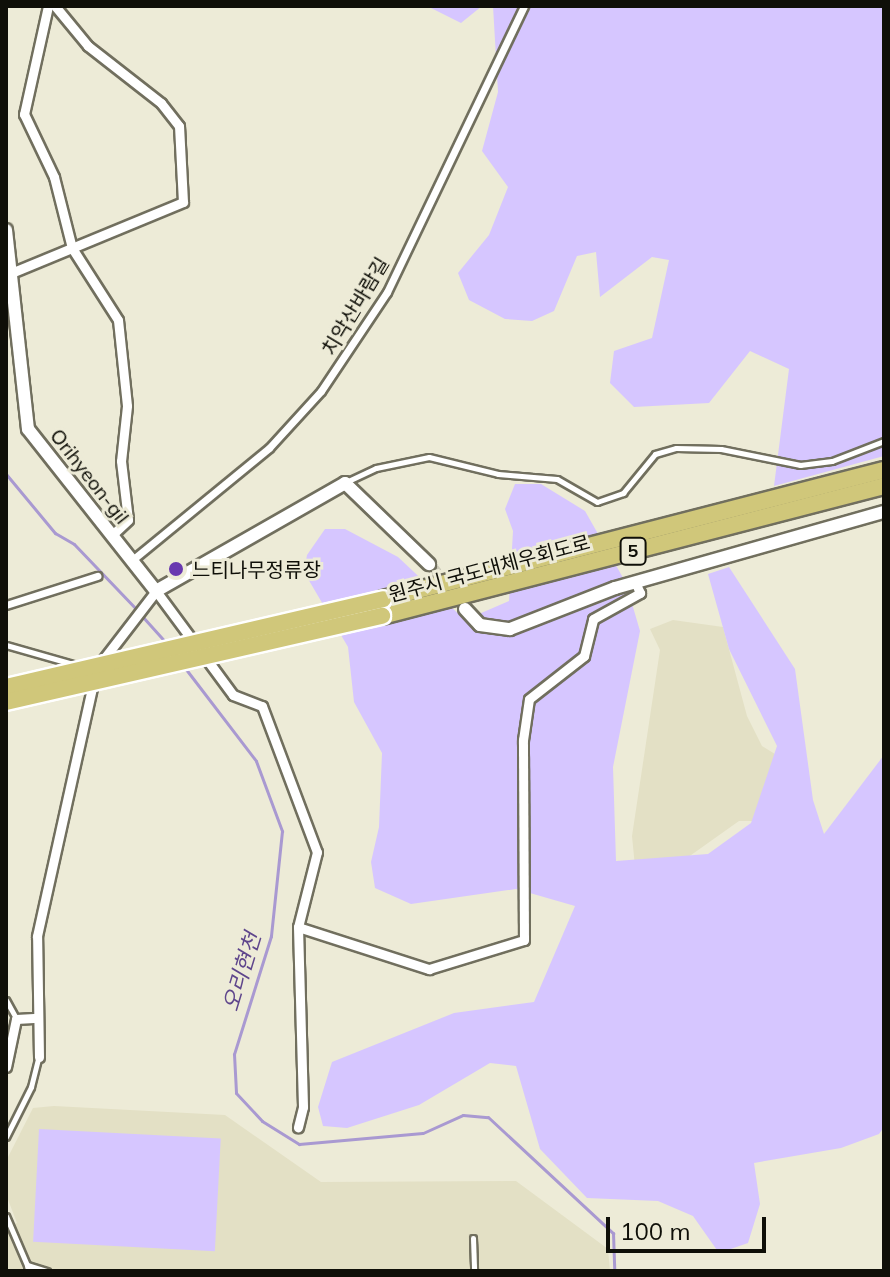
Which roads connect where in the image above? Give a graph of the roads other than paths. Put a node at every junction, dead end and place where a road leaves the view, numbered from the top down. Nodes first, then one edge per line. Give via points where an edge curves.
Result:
1 (48, 6) edge
2 (55, 6) edge
3 (524, 6) edge
4 (6, 230) edge
5 (72, 248) junction
6 (7, 254) edge
7 (11, 273) junction
8 (884, 441) edge
9 (884, 470) edge
10 (345, 483) junction
11 (884, 486) edge
12 (884, 512) edge
13 (111, 536) junction
14 (131, 561) junction
15 (429, 564) tunnel mouth
16 (97, 576) dead end
17 (635, 582) junction
18 (152, 596) junction
19 (6, 605) edge
20 (465, 609) tunnel mouth
21 (6, 645) edge
22 (95, 672) junction
23 (6, 687) edge
24 (6, 702) edge
25 (298, 927) junction
26 (6, 1000) edge
27 (38, 1018) junction
28 (16, 1019) junction
29 (39, 1057) joint
30 (6, 1067) edge
31 (298, 1127) dead end
32 (6, 1137) edge
33 (6, 1216) edge
34 (473, 1238) dead end
35 (27, 1268) edge
36 (47, 1271) edge
37 (474, 1271) edge

1 - 5 street via 24,114 54,177
2 - 5 street via 88,46 161,103 179,126 183,202
3 - 14 street, 치악산바람길 via 387,292 321,391 269,448
4 - 6 street, Orihyeon-gil
5 - 7 street
5 - 13 street via 118,320 127,406 121,461 128,520
6 - 7 street, Orihyeon-gil
7 - 13 street, Orihyeon-gil via 28,429
8 - 10 lane via 832,461 800,465 721,449 676,448 655,454 623,493 597,502 557,479 498,474 429,457 376,468
9 - 23 highway, 원주시 국도대체우회도로 / 5, bridge via 383,599
10 - 15 street
10 - 18 street
11 - 24 highway, 원주시 국도대체우회도로 / 5, bridge via 382,616
12 - 17 street
13 - 14 street, Orihyeon-gil
14 - 18 street, Orihyeon-gil
16 - 19 street
17 - 20 street via 510,629 480,625
17 - 25 street via 640,593 593,619 584,656 529,699 523,740 524,940 429,969
18 - 22 street via 127,622
18 - 25 street via 233,695 262,706 317,852
21 - 22 lane
22 - 27 street via 37,936
25 - 31 street via 303,1107
26 - 28 lane
27 - 28 street
27 - 29 street
28 - 30 street
29 - 32 lane via 31,1087
33 - 35 lane
34 - 37 lane
35 - 36 lane

